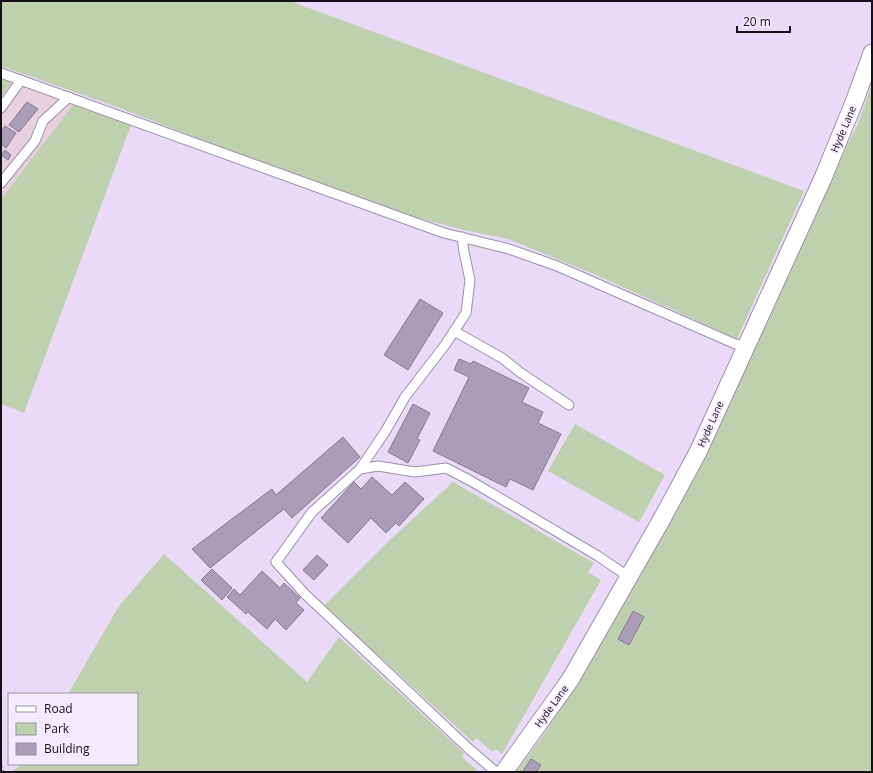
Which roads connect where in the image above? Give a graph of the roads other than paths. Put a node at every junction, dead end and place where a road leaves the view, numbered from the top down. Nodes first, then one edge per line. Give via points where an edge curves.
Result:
1 (872, 53) edge
2 (1, 73) edge
3 (21, 80) junction
4 (69, 98) junction
5 (1, 108) edge
6 (1, 184) edge
7 (462, 237) junction
8 (454, 331) junction
9 (745, 346) junction
10 (569, 405) dead end
11 (360, 469) junction
12 (629, 577) junction
13 (496, 772) edge
14 (504, 772) edge

1 - 9 street, Hyde Lane via 823,178
2 - 3 lane
3 - 4 lane
3 - 5 lane
4 - 6 lane via 43,121 35,141
4 - 7 lane via 444,233
7 - 8 lane via 470,280 466,313
7 - 9 lane via 509,249 557,266
8 - 10 lane via 502,358
8 - 11 lane via 405,397
9 - 12 street, Hyde Lane via 698,452
11 - 12 lane via 378,466 415,472 446,468 558,532
11 - 13 lane via 312,512 276,562 305,594
12 - 14 street, Hyde Lane via 570,680

